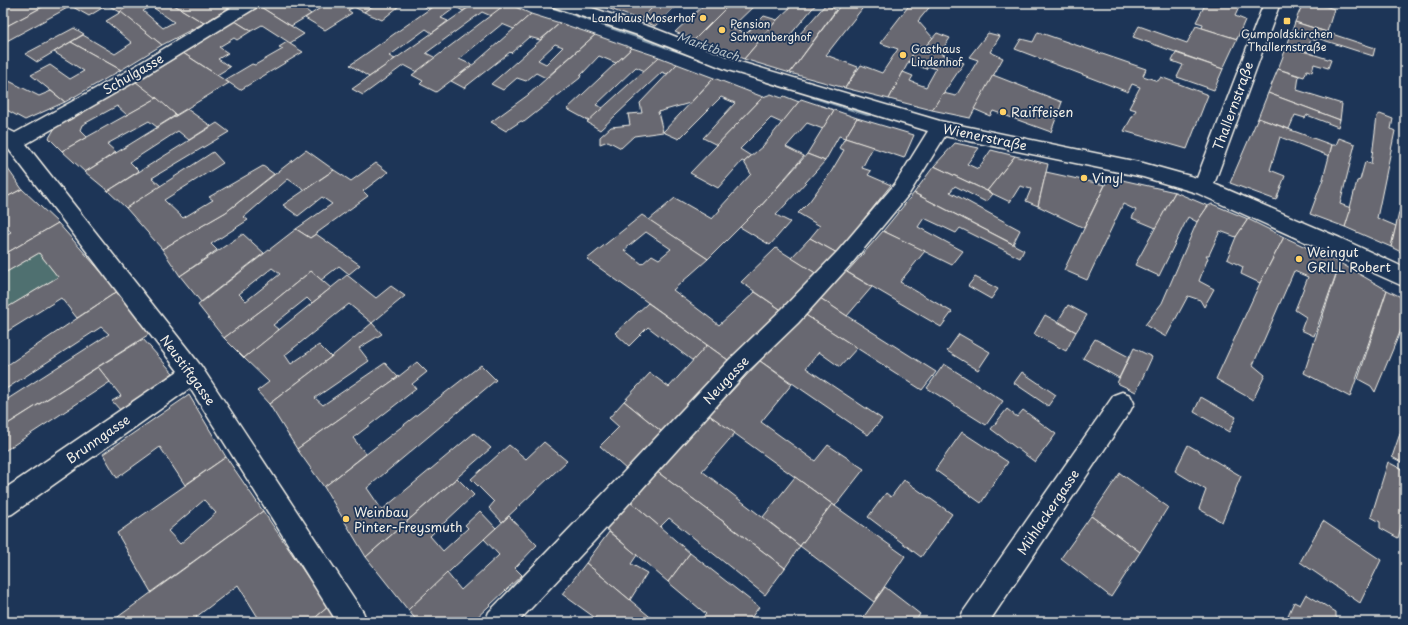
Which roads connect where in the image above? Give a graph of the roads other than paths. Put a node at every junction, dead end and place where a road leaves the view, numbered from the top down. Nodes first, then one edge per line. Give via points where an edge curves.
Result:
1 (251, 3) edge
2 (560, 3) edge
3 (1272, 3) edge
4 (940, 128) junction
5 (8, 138) edge
6 (1203, 187) junction
7 (1405, 278) edge
8 (193, 374) junction
9 (1122, 403) dead end
10 (3, 505) edge
11 (353, 622) edge
12 (499, 622) edge
13 (974, 622) edge

1 - 5 street, Schulgasse via 130,77
2 - 4 street, Wienerstraße via 650,33 734,66
3 - 6 street, Thallernstraße
4 - 6 street, Wienerstraße via 1143,170
4 - 12 street, Neugasse via 902,189 845,257 790,316 738,366
5 - 8 street, Neustiftgasse
6 - 7 street, Wienerstraße
8 - 10 street, Brunngasse
8 - 11 street, Neustiftgasse
9 - 13 street, Mühlackergasse

